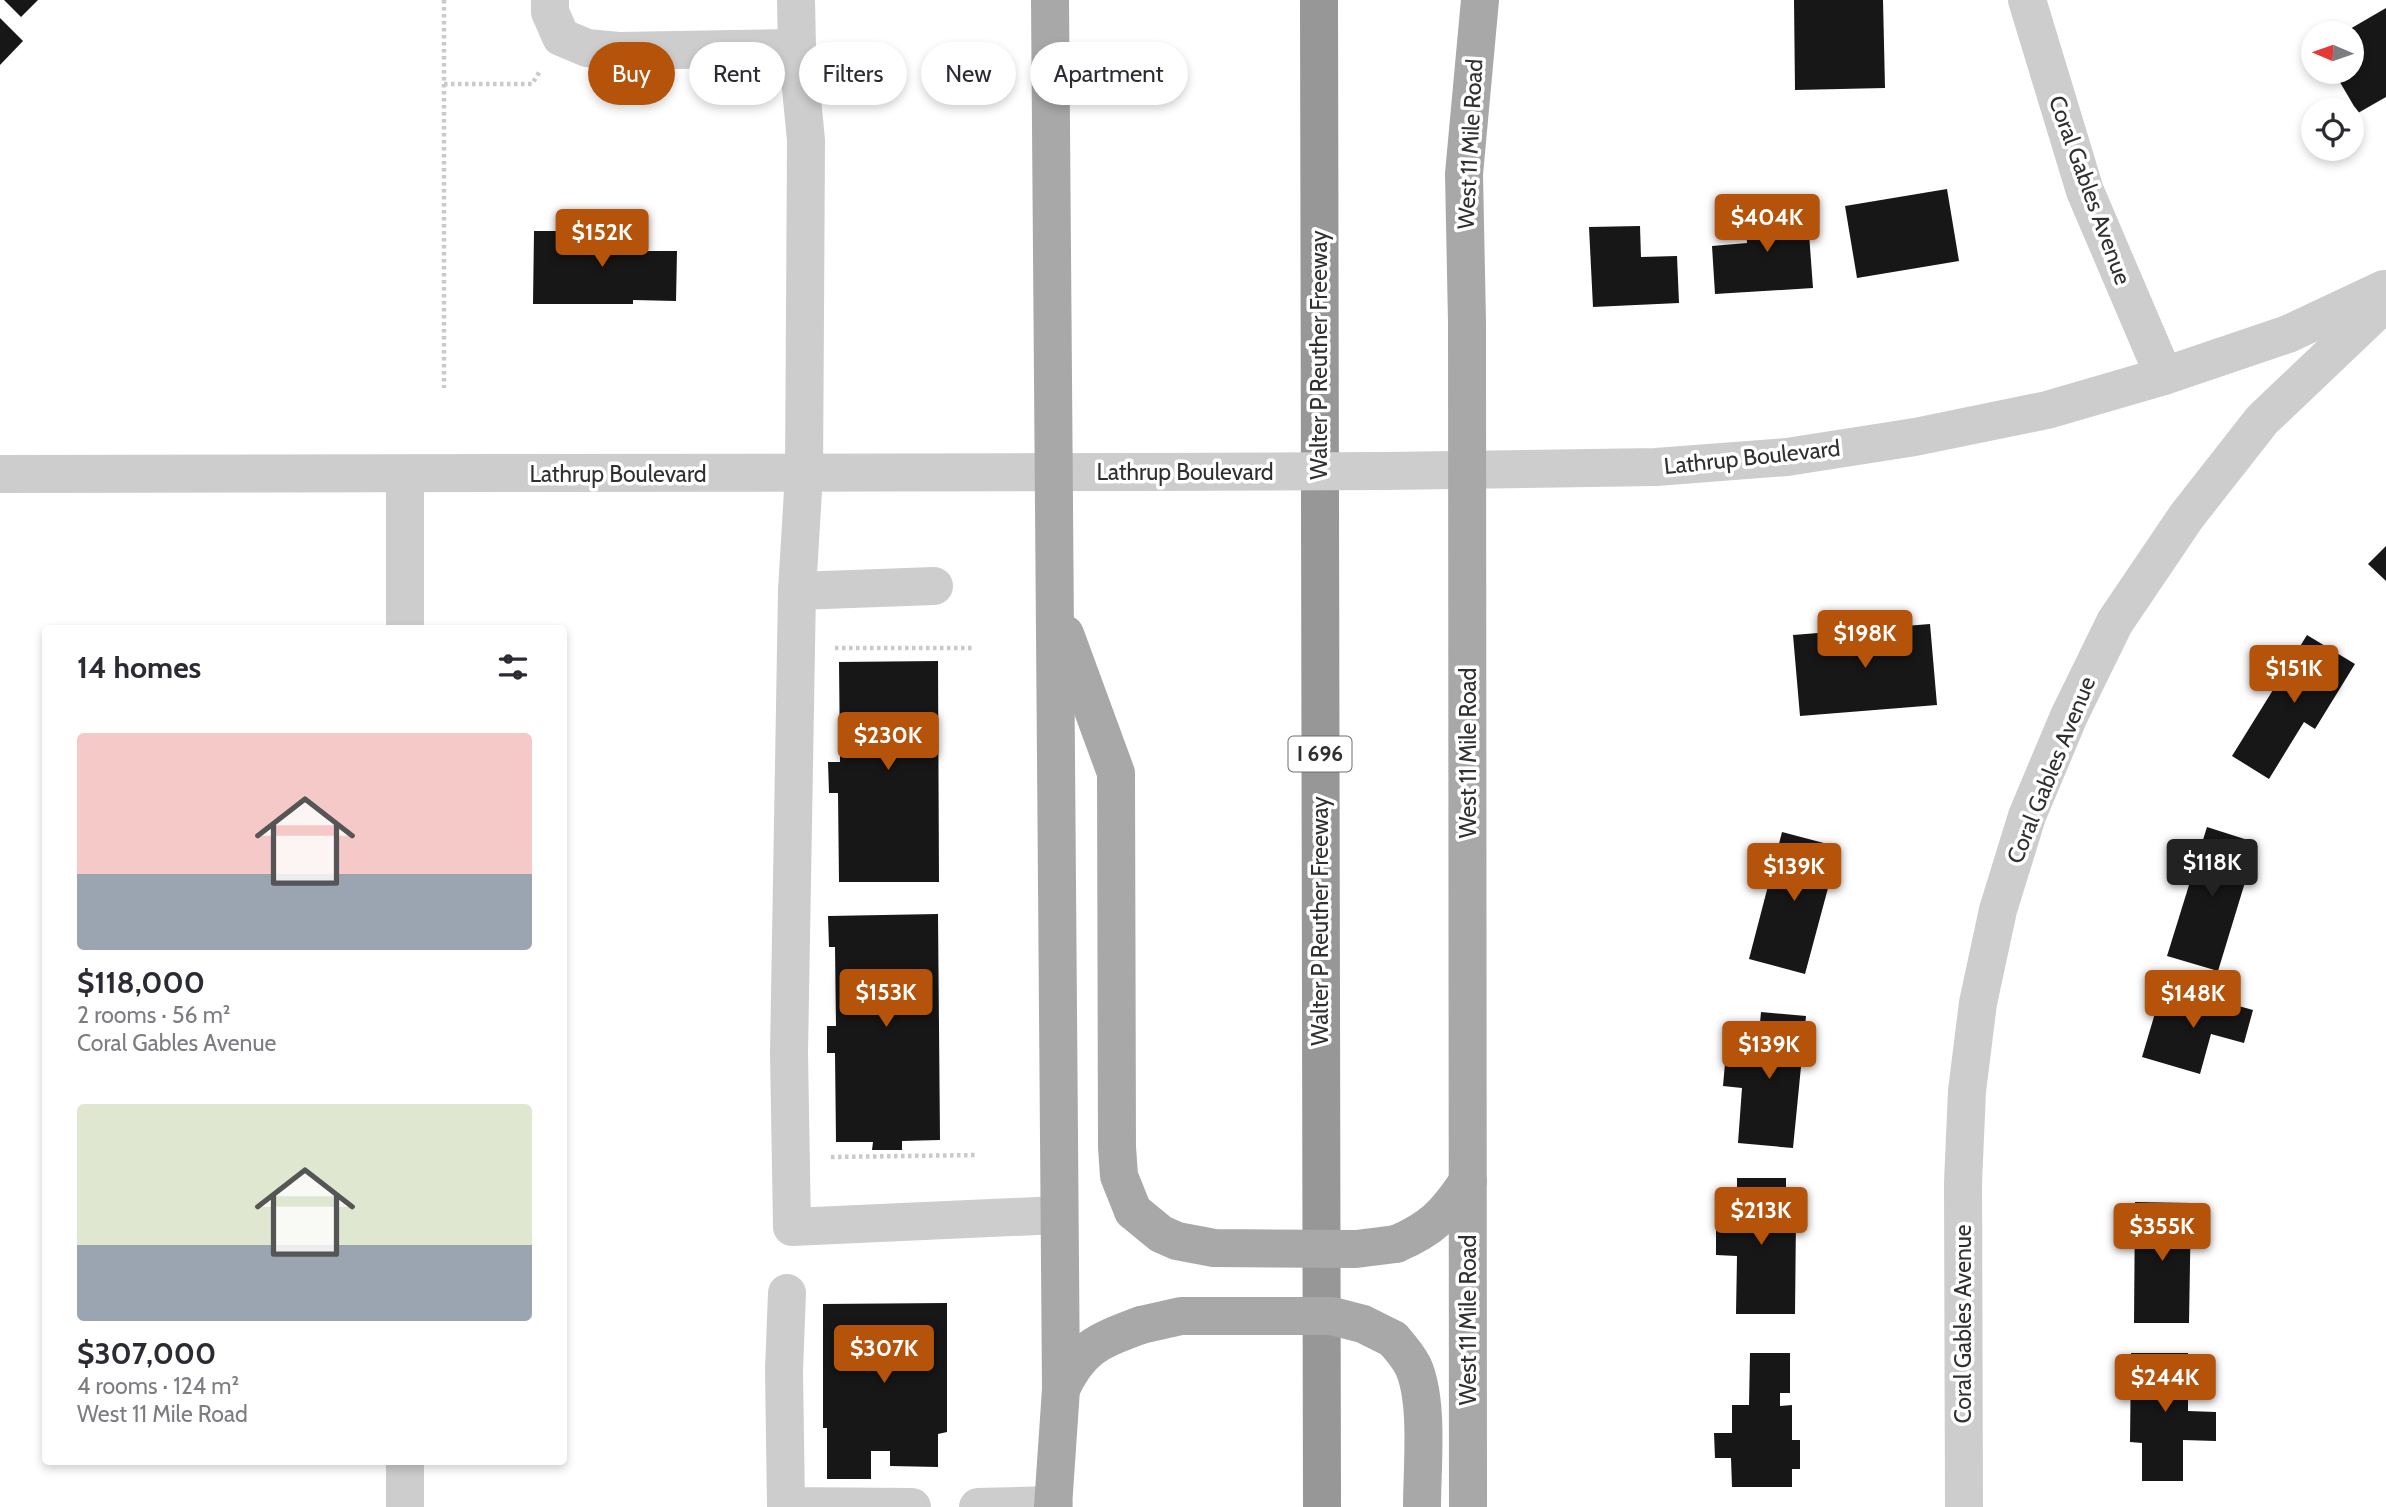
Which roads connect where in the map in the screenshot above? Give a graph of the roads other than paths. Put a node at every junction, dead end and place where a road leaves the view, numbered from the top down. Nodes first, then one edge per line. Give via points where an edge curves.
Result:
1 (550, 0) edge
2 (796, 0) edge
3 (1050, 0) edge
4 (1319, 0) edge
5 (1480, 0) edge
6 (2027, 0) edge
7 (797, 48) junction
8 (2386, 288) edge
9 (2386, 302) edge
10 (2164, 376) junction
11 (1054, 471) junction
12 (1467, 471) junction
13 (0, 474) edge
14 (405, 474) junction
15 (804, 474) junction
16 (934, 586) dead end
17 (797, 591) junction
18 (1056, 609) junction
19 (405, 625) edge
20 (1468, 1181) junction
21 (1059, 1215) junction
22 (788, 1293) dead end
23 (1061, 1389) junction
24 (405, 1465) edge
25 (1054, 1506) edge
26 (405, 1507) edge
27 (912, 1507) edge
28 (978, 1507) edge
29 (1322, 1507) edge
30 (1422, 1507) edge
31 (1468, 1507) edge
32 (1964, 1507) edge

1 - 7 street via 561,37 587,48
2 - 7 street
3 - 11 main road
4 - 29 highway, Walter P Reuther Freeway / I 696
5 - 12 main road, West 11 Mile Road via 1464,174
6 - 10 street, Coral Gables Avenue via 2085,191
7 - 15 street via 806,140
8 - 10 street, Lathrup Boulevard via 2288,334
9 - 32 street, Coral Gables Avenue via 2262,420 2186,517 2115,622 2027,816 1998,910 1967,1091
10 - 12 street, Lathrup Boulevard via 2047,410 1787,457 1656,467
11 - 12 street, Lathrup Boulevard, bridge
11 - 15 street, Lathrup Boulevard
11 - 18 main road
12 - 20 main road, West 11 Mile Road
13 - 14 street, Lathrup Boulevard
14 - 15 street, Lathrup Boulevard
14 - 19 street
15 - 17 street
16 - 17 street
17 - 21 street via 789,1053 792,1227
18 - 20 main road, bridge via 1116,773 1119,1176 1133,1211 1161,1234 1214,1248 1356,1250 1396,1244 1421,1233 1454,1203
18 - 21 main road
20 - 31 main road, West 11 Mile Road
21 - 23 main road
22 - 27 street via 786,1506
23 - 25 main road
23 - 30 main road, bridge via 1082,1354 1141,1325 1181,1316 1332,1316 1363,1324 1393,1339 1413,1366 1422,1403
24 - 26 street
25 - 28 street

